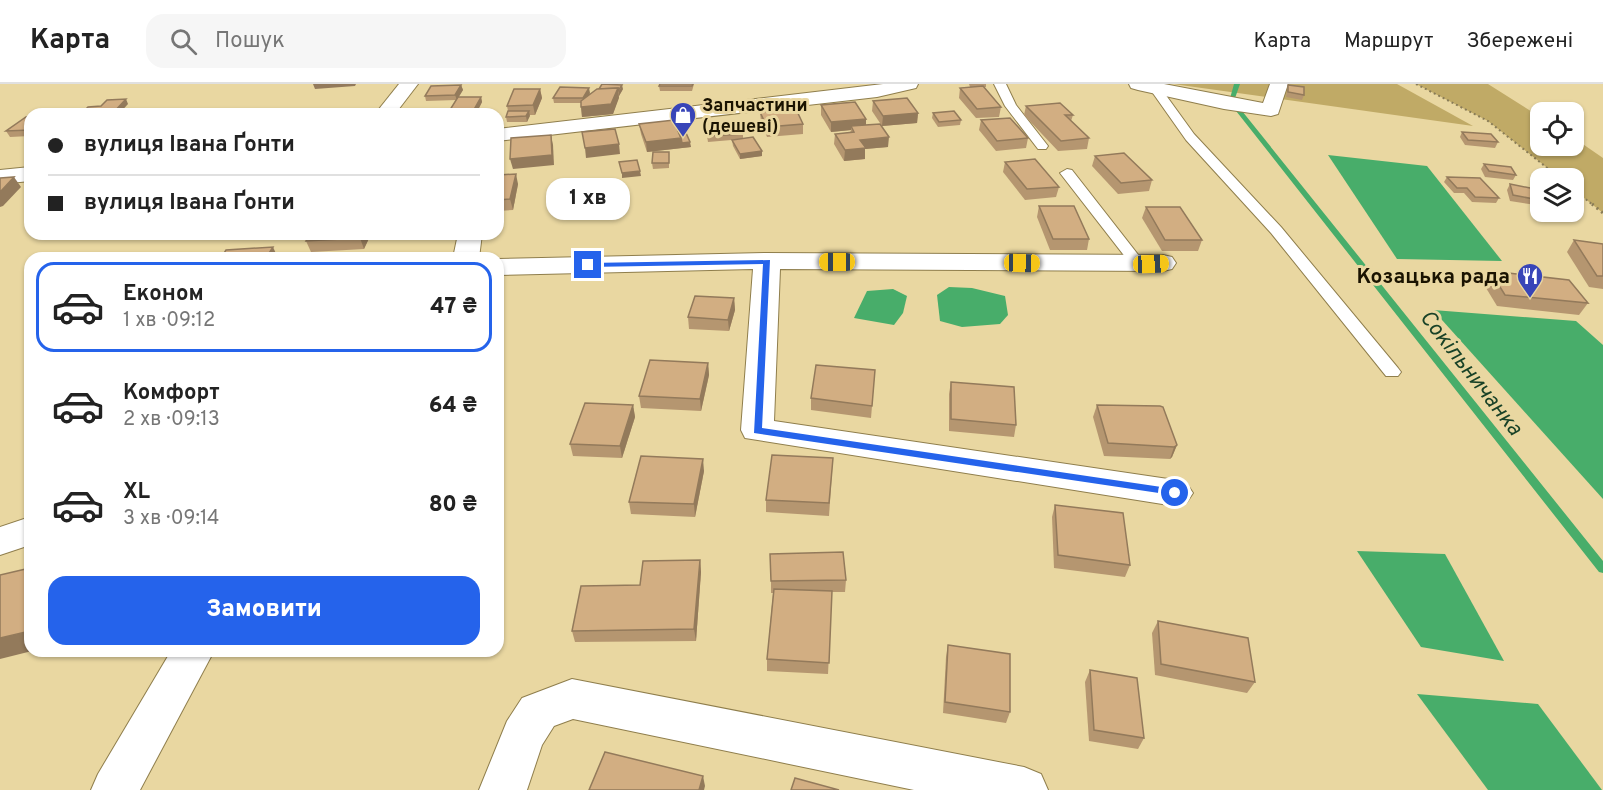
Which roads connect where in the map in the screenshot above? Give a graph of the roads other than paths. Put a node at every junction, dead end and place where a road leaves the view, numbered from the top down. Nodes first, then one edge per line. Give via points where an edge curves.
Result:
1 (410, 84) edge
2 (909, 84) edge
3 (1000, 84) edge
4 (1280, 84) edge
5 (1147, 86) edge
6 (390, 108) edge
7 (504, 134) edge
8 (1042, 146) dead end
9 (1067, 173) dead end
10 (24, 175) edge
11 (0, 177) edge
12 (767, 261) junction
13 (1151, 264) joint
14 (504, 267) edge
15 (1392, 372) dead end
16 (1175, 493) dead end
17 (24, 533) edge
18 (0, 541) edge
19 (191, 657) edge
20 (115, 790) edge
21 (502, 790) edge
22 (1024, 790) edge

1 - 6 street
2 - 7 street via 877,91
3 - 8 lane via 1011,106
4 - 5 street via 1271,110
5 - 15 lane via 1276,230
9 - 13 lane
10 - 11 street
12 - 13 street
12 - 14 street
12 - 16 street via 757,430
17 - 18 street
19 - 20 street
21 - 22 street via 523,736 538,712 572,699

